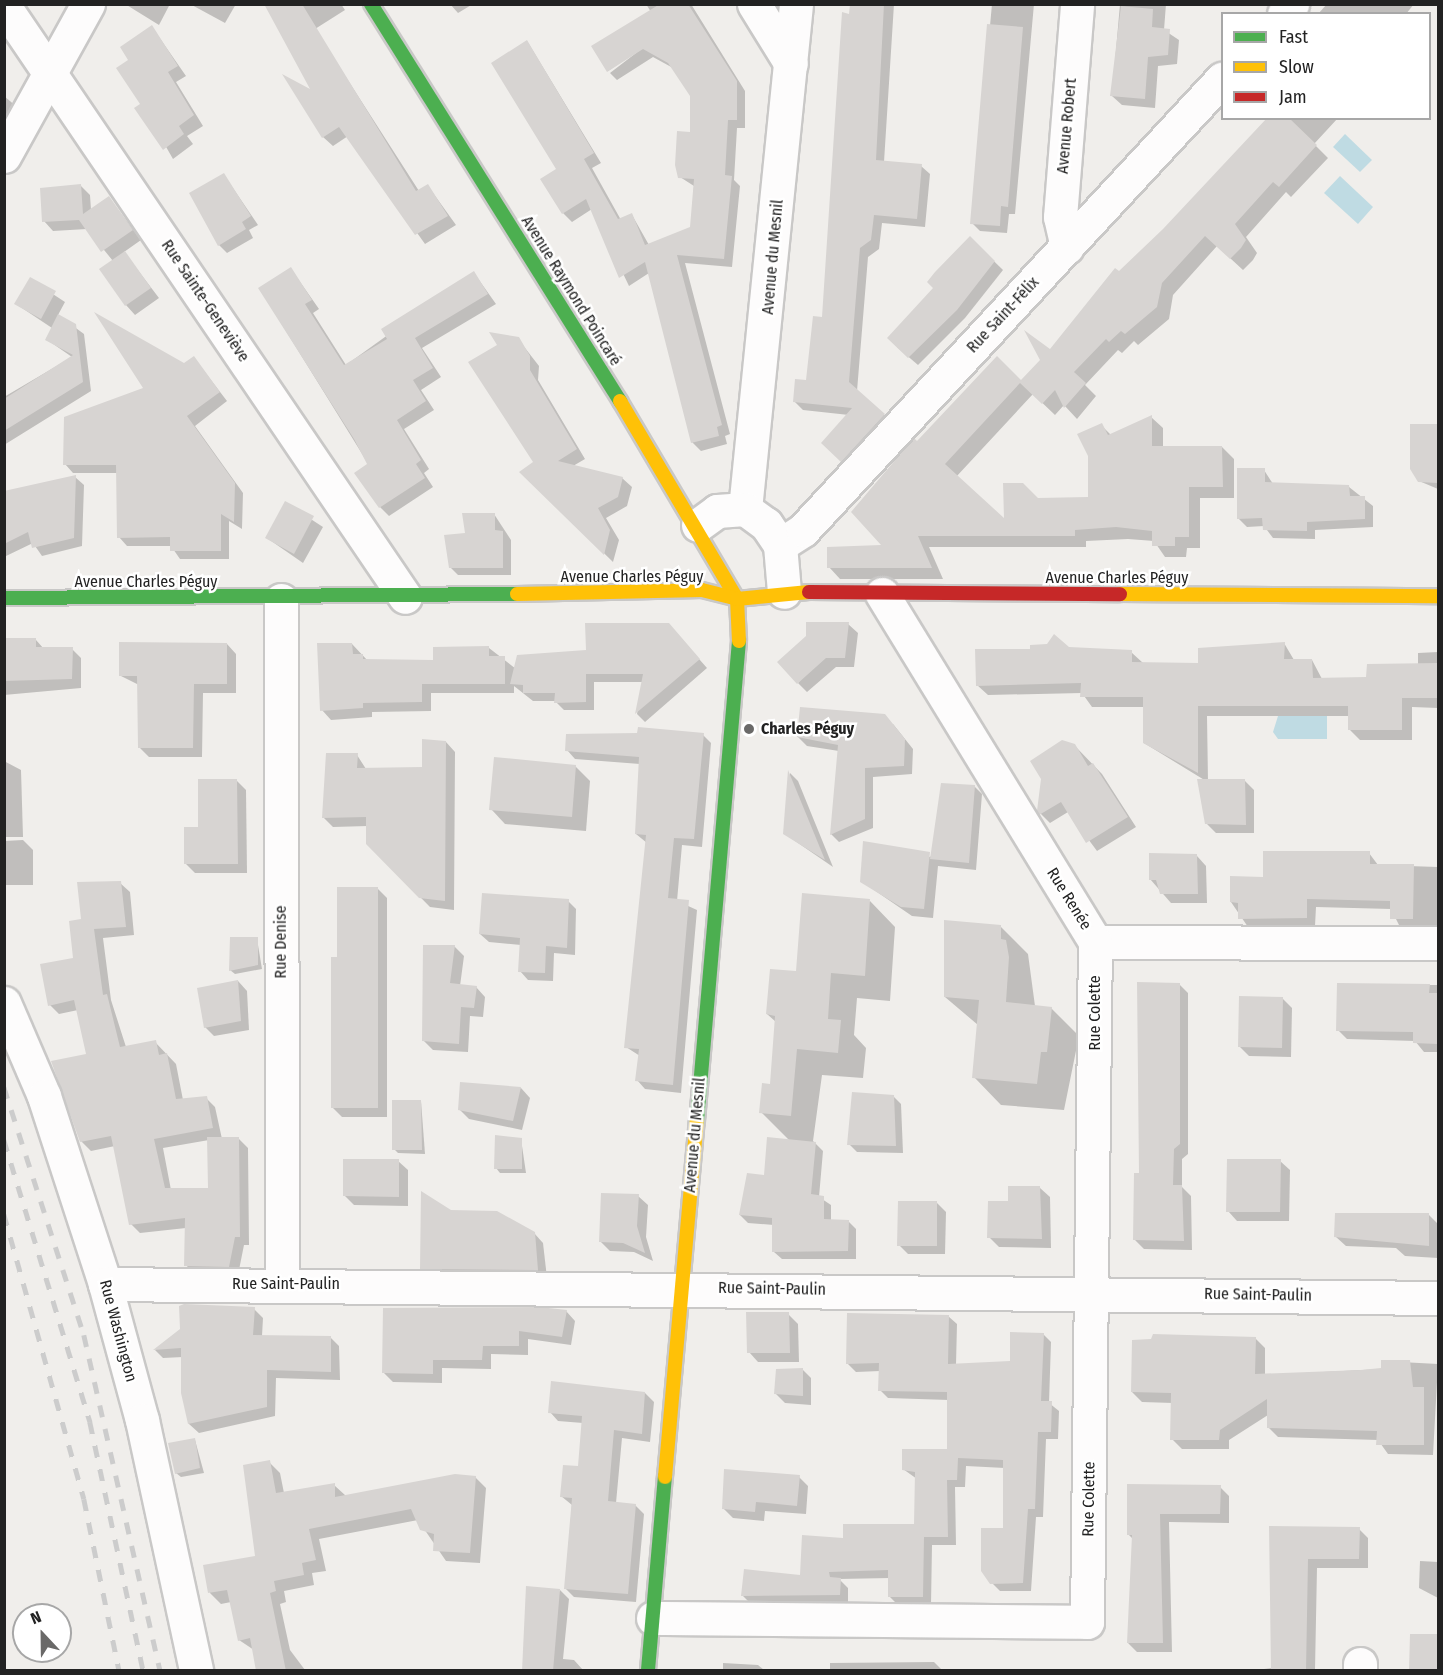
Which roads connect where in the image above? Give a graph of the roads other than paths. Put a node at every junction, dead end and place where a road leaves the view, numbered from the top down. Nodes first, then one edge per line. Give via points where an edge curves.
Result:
1 (88, 4) edge
2 (371, 4) edge
3 (754, 4) edge
4 (796, 4) edge
5 (1077, 4) edge
6 (4, 6) edge
7 (791, 64) junction
8 (50, 72) junction
9 (1221, 80) edge
10 (4, 156) edge
11 (1067, 247) junction
12 (745, 509) junction
13 (698, 525) junction
14 (780, 545) junction
15 (784, 592) junction
16 (882, 594) junction
17 (1438, 596) edge
18 (405, 597) junction
19 (4, 598) edge
20 (737, 599) junction
21 (281, 600) junction
22 (1095, 942) junction
23 (1438, 943) edge
24 (4, 1003) edge
25 (105, 1284) junction
26 (282, 1284) junction
27 (682, 1289) junction
28 (1092, 1293) junction
29 (1438, 1298) edge
30 (653, 1618) junction
31 (196, 1671) edge
32 (648, 1671) edge

1 - 8 street
2 - 13 street, Avenue Raymond Poincaré
3 - 7 street
4 - 7 street, Avenue du Mesnil
5 - 11 street, Avenue Robert via 1059,217
6 - 8 street, Rue Sainte-Geneviève
7 - 12 street, Avenue du Mesnil
8 - 10 street
8 - 18 street, Rue Sainte-Geneviève
9 - 11 street, Rue Saint-Félix
11 - 14 street, Rue Saint-Félix via 803,530
12 - 13 street via 717,511
12 - 14 street via 766,524
13 - 20 street, Avenue Raymond Poincaré
14 - 15 street
15 - 16 street, Avenue Charles Péguy
15 - 20 street, Avenue Charles Péguy
16 - 17 street, Avenue Charles Péguy
16 - 22 street, Rue Renée
18 - 20 street, Avenue Charles Péguy via 702,590
18 - 21 street, Avenue Charles Péguy
19 - 21 street, Avenue Charles Péguy
20 - 27 street, Avenue du Mesnil via 740,629
21 - 26 street, Rue Denise
22 - 23 street, Rue Renée
22 - 28 street, Rue Colette
24 - 25 street, Rue Washington via 44,1096
25 - 26 street, Rue Saint-Paulin
25 - 31 street, Rue Washington via 142,1420
26 - 27 street, Rue Saint-Paulin
27 - 28 street, Rue Saint-Paulin
27 - 30 street, Avenue du Mesnil
28 - 29 street, Rue Saint-Paulin
28 - 30 street, Rue Colette via 1087,1622
30 - 32 street, Avenue du Mesnil

